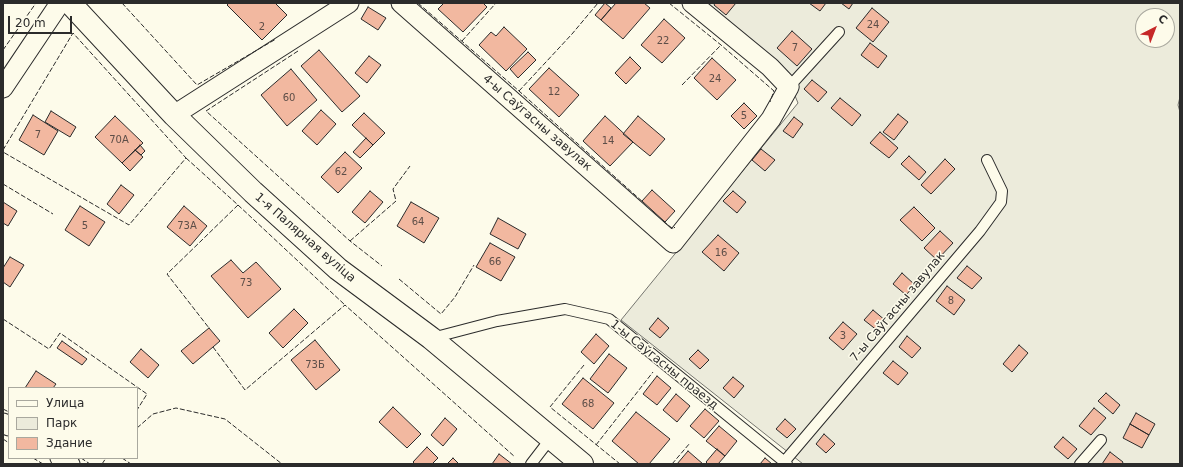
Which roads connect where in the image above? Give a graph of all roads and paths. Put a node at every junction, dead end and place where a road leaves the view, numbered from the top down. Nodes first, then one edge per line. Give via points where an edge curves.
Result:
1 (60, 3) edge
2 (70, 3) edge
3 (349, 3) edge
4 (401, 3) edge
5 (692, 3) edge
6 (840, 32) dead end
7 (789, 87) junction
8 (3, 88) edge
9 (174, 115) junction
10 (987, 160) dead end
11 (430, 338) junction
12 (551, 438) junction
13 (1101, 440) dead end
14 (786, 463) edge
15 (531, 464) edge
16 (582, 464) edge
17 (1080, 464) edge

1 - 8 street
2 - 9 street, 1-я Палярная вуліца
3 - 9 street
4 - 7 street, 4-ы Саўгасны завулак via 673,243 770,119
5 - 7 street via 770,67
6 - 7 lane
9 - 11 street, 1-я Палярная вуліца via 338,270
10 - 14 lane, 7-ы Саўгасны завулак via 1002,191 1001,202
11 - 12 street, 1-я Палярная вуліца
11 - 14 lane, 1-ы Саўгасны праезд via 497,321 565,309 609,319
12 - 15 lane
12 - 16 street, 1-я Палярная вуліца
13 - 17 lane

